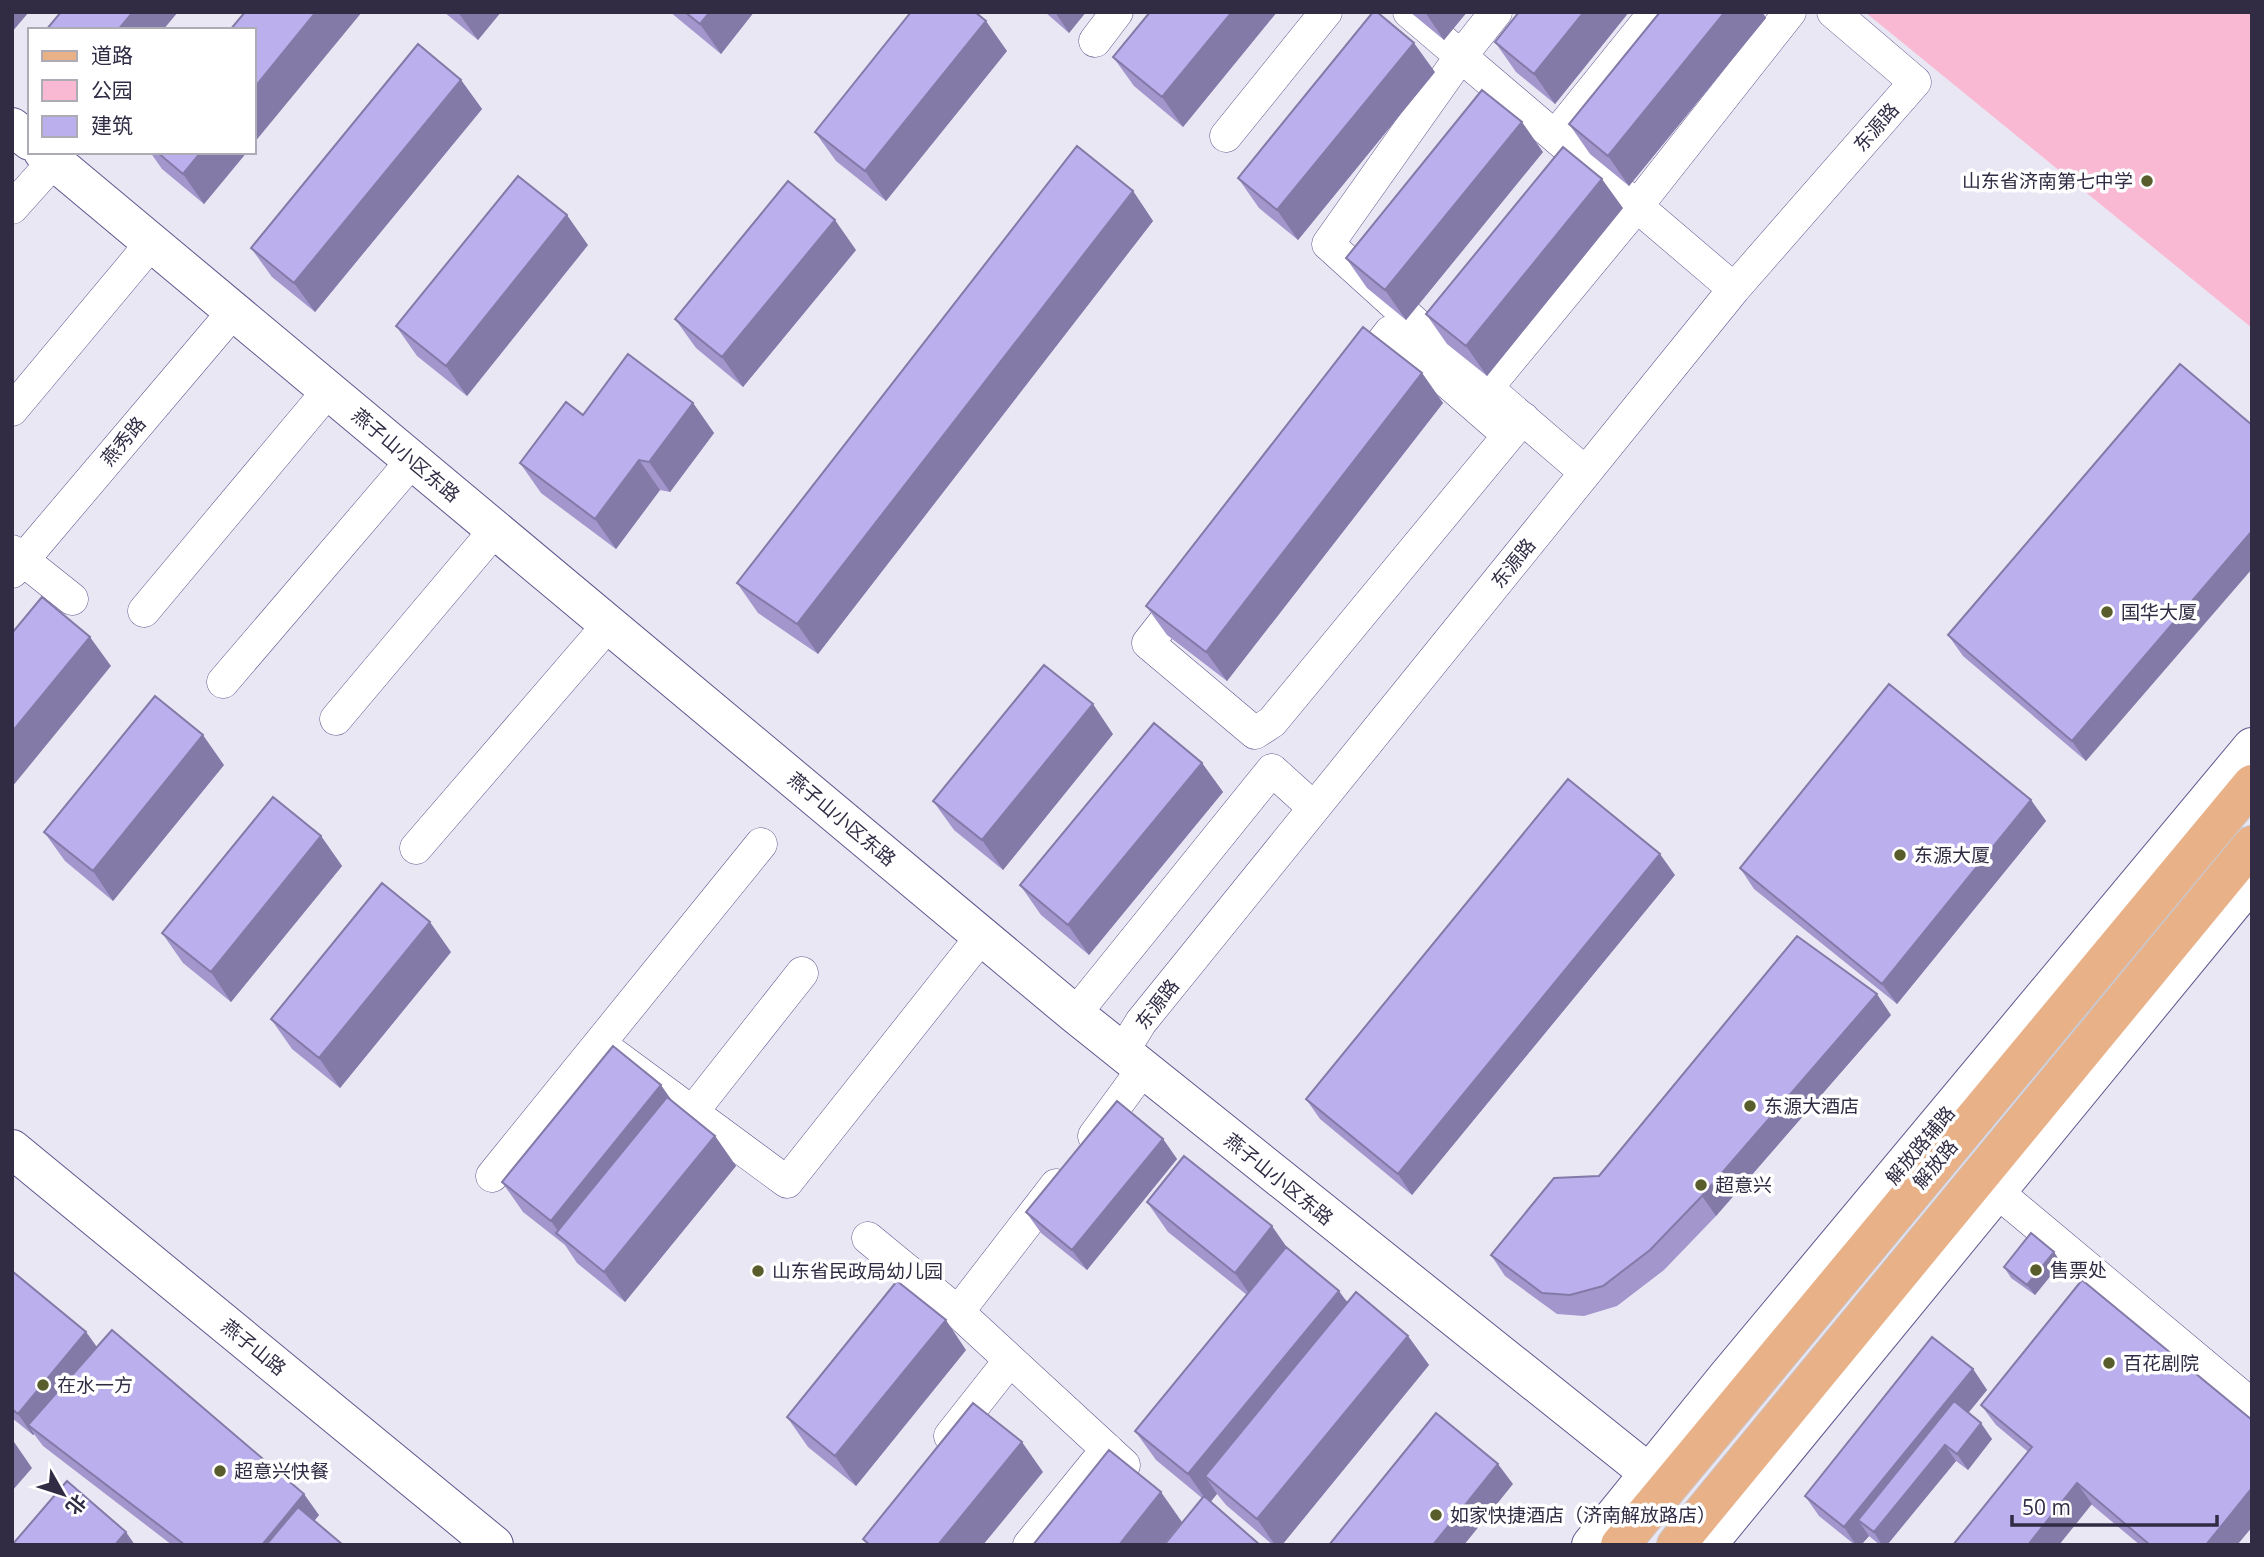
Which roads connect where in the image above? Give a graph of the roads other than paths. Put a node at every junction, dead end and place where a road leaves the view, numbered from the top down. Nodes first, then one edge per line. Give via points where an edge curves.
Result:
1 (1117, 12) edge
2 (1326, 12) edge
3 (1409, 12) edge
4 (1496, 12) edge
5 (1655, 12) edge
6 (1790, 12) edge
7 (1833, 12) edge
8 (1095, 41) dead end
9 (1461, 56) junction
10 (12, 127) edge
11 (1226, 136) dead end
12 (28, 140) edge
13 (1558, 151) junction
14 (41, 154) edge
15 (44, 154) edge
16 (1637, 206) junction
17 (12, 208) edge
18 (149, 242) junction
19 (1734, 289) junction
20 (233, 312) junction
21 (1487, 388) junction
22 (328, 391) junction
23 (1340, 396) edge
24 (12, 410) edge
25 (1516, 427) junction
26 (415, 461) junction
27 (1586, 472) junction
28 (495, 530) junction
29 (16, 561) edge
30 (1207, 568) edge
31 (72, 599) dead end
32 (144, 611) dead end
33 (609, 624) junction
34 (223, 682) dead end
35 (336, 719) dead end
36 (2252, 747) edge
37 (2252, 784) edge
38 (1314, 808) junction
39 (761, 844) dead end
40 (2252, 845) edge
41 (416, 848) dead end
42 (2252, 880) edge
43 (982, 936) junction
44 (802, 973) dead end
45 (1074, 1014) junction
46 (600, 1044) junction
47 (1133, 1061) junction
48 (693, 1113) junction
49 (12, 1149) edge
50 (658, 1155) edge
51 (12, 1166) edge
52 (492, 1176) dead end
53 (1996, 1191) junction
54 (868, 1238) dead end
55 (958, 1312) junction
56 (1010, 1360) junction
57 (2252, 1405) edge
58 (935, 1455) edge
59 (1650, 1474) junction
60 (475, 1545) edge
61 (495, 1545) edge
62 (1029, 1545) edge
63 (1591, 1545) edge
64 (1620, 1545) edge
65 (1676, 1545) edge
66 (1707, 1545) edge

1 - 8 street
2 - 11 street
3 - 9 street
4 - 9 street
5 - 13 street
6 - 16 street
7 - 19 street, 东源路 via 1915,82
9 - 13 street
9 - 21 street via 1328,244
10 - 12 street, 燕子山小区东路
13 - 16 street
14 - 17 street
15 - 18 street, 燕子山小区东路
16 - 19 street
16 - 21 street
18 - 20 street, 燕子山小区东路
18 - 24 street
19 - 27 street, 东源路
20 - 22 street, 燕子山小区东路
20 - 29 street, 燕秀路
21 - 25 street
22 - 26 street, 燕子山小区东路
22 - 32 street
23 - 25 street via 1390,332
25 - 27 street
25 - 30 street via 1272,722 1255,733 1148,643
26 - 28 street, 燕子山小区东路
26 - 34 street
27 - 38 street, 东源路
28 - 33 street, 燕子山小区东路
28 - 35 street
29 - 31 street
33 - 41 street
33 - 43 street, 燕子山小区东路
36 - 59 street, 解放路辅路
37 - 64 main road, 解放路
38 - 45 street via 1272,770
38 - 47 street, 东源路 via 1141,1022
39 - 46 street
40 - 65 main road
42 - 53 street
43 - 45 street, 燕子山小区东路
43 - 48 street via 788,1182
44 - 48 street
45 - 47 street, 燕子山小区东路
46 - 48 street
46 - 52 street
47 - 55 street, 东源路
47 - 59 street, 燕子山小区东路
48 - 50 street
49 - 61 street, 燕子山路
51 - 60 street, 燕子山路
53 - 57 street
53 - 66 street
54 - 55 street
55 - 56 street
56 - 58 street
56 - 62 street via 1115,1457
59 - 63 street, 解放路辅路

